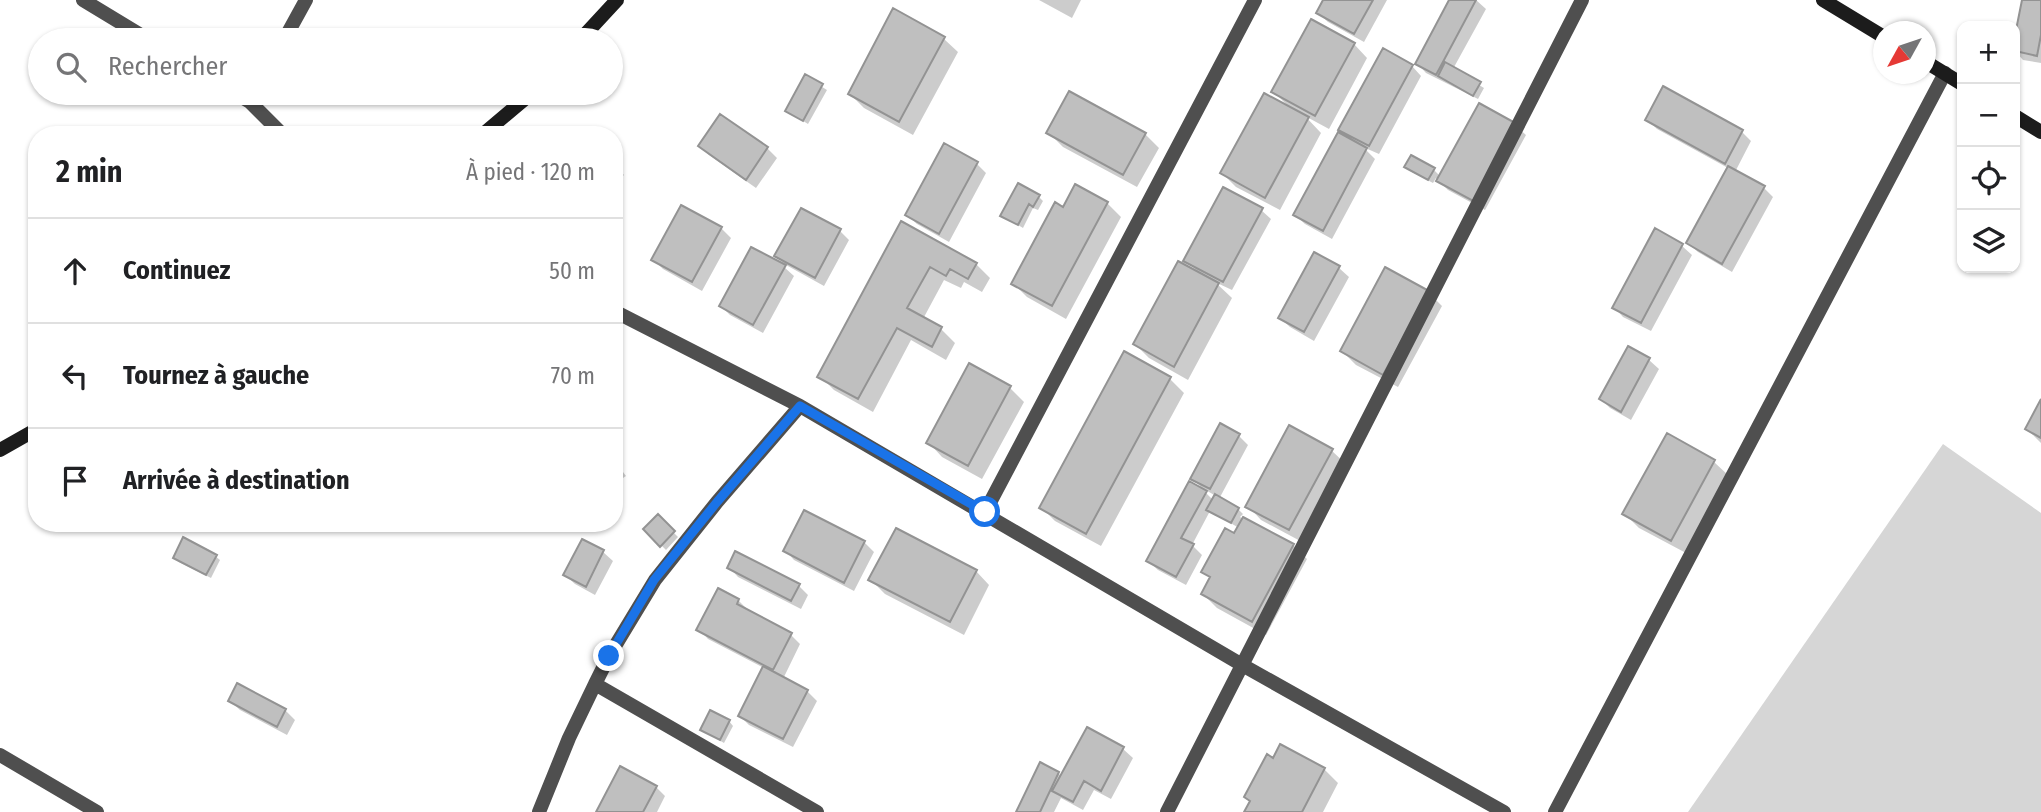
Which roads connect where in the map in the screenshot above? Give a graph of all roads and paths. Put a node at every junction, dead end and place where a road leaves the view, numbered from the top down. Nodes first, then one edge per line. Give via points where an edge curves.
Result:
1 (83, 0) edge
2 (306, 0) edge
3 (617, 0) edge
4 (1255, 0) edge
5 (1582, 0) edge
6 (1823, 0) edge
7 (129, 28) edge
8 (291, 28) edge
9 (591, 28) edge
10 (1873, 30) edge
11 (1936, 68) edge
12 (1945, 73) junction
13 (1957, 81) edge
14 (259, 105) edge
15 (518, 105) edge
16 (2020, 119) edge
17 (276, 126) edge
18 (493, 126) edge
19 (2041, 132) edge
20 (623, 316) edge
21 (800, 406) junction
22 (28, 434) edge
23 (0, 450) edge
24 (985, 512) junction
25 (1244, 666) junction
26 (595, 684) junction
27 (0, 755) edge
28 (97, 812) edge
29 (539, 812) edge
30 (817, 812) edge
31 (1167, 812) edge
32 (1504, 812) edge
33 (1555, 812) edge

1 - 7 street
2 - 8 street
3 - 9 main road
4 - 24 street
5 - 25 street
6 - 10 main road
11 - 12 main road
12 - 13 main road
12 - 33 street
14 - 17 street
15 - 18 main road
16 - 19 main road
20 - 21 street
21 - 24 street
21 - 26 street via 654,580
22 - 23 main road
24 - 25 street
25 - 31 street
25 - 32 street
26 - 29 street
26 - 30 street
27 - 28 street

